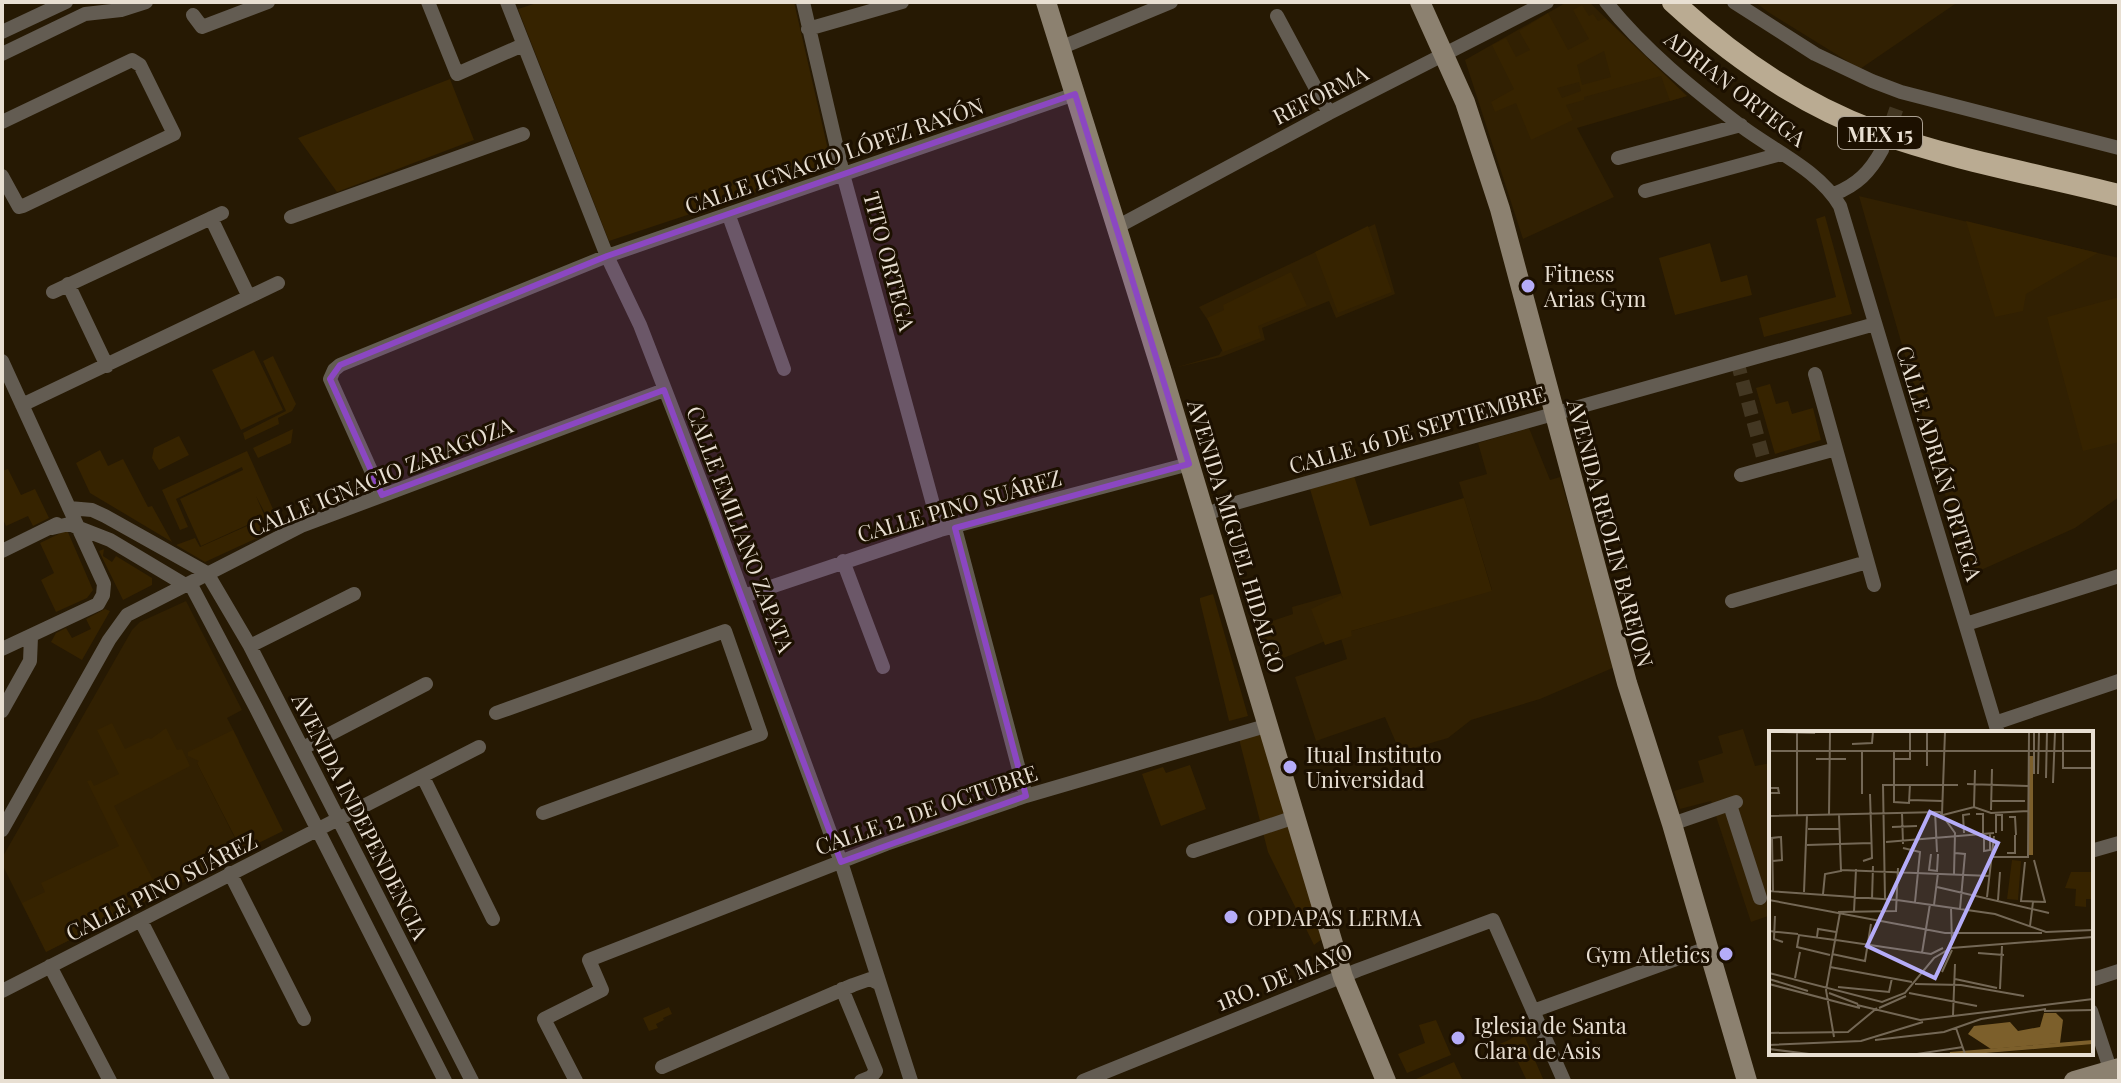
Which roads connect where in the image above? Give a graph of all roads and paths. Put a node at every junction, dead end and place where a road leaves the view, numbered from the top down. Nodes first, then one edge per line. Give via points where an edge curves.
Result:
1 (66, 2) edge
2 (268, 2) edge
3 (428, 2) edge
4 (507, 2) edge
5 (803, 2) edge
6 (902, 2) edge
7 (1046, 2) edge
8 (1171, 2) edge
9 (1420, 2) edge
10 (1547, 2) edge
11 (1606, 2) edge
12 (1673, 2) edge
13 (1734, 2) edge
14 (139, 3) edge
15 (83, 8) edge
16 (1277, 16) dead end
17 (197, 21) dead end
18 (808, 29) junction
19 (2, 32) edge
20 (523, 45) junction
21 (1060, 48) junction
22 (2, 54) edge
23 (1445, 55) junction
24 (1075, 94) junction
25 (1329, 113) junction
26 (2, 122) edge
27 (1741, 125) junction
28 (523, 134) dead end
29 (2119, 148) edge
30 (1882, 150) tunnel mouth
31 (1781, 154) junction
32 (1618, 158) dead end
33 (843, 174) junction
34 (2, 176) edge
35 (1645, 191) dead end
36 (2119, 195) edge
37 (1837, 200) junction
38 (729, 216) junction
39 (291, 217) dead end
40 (1115, 228) junction
41 (607, 256) junction
42 (278, 283) dead end
43 (68, 284) junction
44 (53, 292) dead end
45 (249, 297) junction
46 (1875, 324) junction
47 (2, 361) edge
48 (107, 366) junction
49 (784, 369) dead end
50 (1815, 374) dead end
51 (664, 390) junction
52 (22, 405) junction
53 (1554, 413) junction
54 (1836, 449) junction
55 (1189, 464) junction
56 (1741, 475) dead end
57 (382, 495) junction
58 (69, 508) junction
59 (1204, 515) junction
60 (123, 527) junction
61 (52, 528) junction
62 (948, 529) junction
63 (80, 530) junction
64 (115, 542) junction
65 (162, 550) junction
66 (2, 551) edge
67 (843, 561) junction
68 (1867, 562) junction
69 (153, 566) junction
70 (207, 573) junction
71 (2118, 580) edge
72 (1874, 585) dead end
73 (189, 586) junction
74 (354, 594) dead end
75 (744, 596) junction
76 (1732, 601) dead end
77 (1966, 624) junction
78 (31, 637) junction
79 (250, 646) junction
80 (2, 649) edge
81 (883, 667) dead end
82 (772, 672) junction
83 (2119, 681) edge
84 (744, 683) junction
85 (426, 684) dead end
86 (277, 698) junction
87 (256, 708) junction
88 (2, 711) edge
89 (496, 713) dead end
90 (1269, 725) junction
91 (1997, 728) edge
92 (479, 747) dead end
93 (303, 748) junction
94 (423, 777) junction
95 (1026, 796) junction
96 (543, 813) dead end
97 (1295, 817) junction
98 (340, 820) junction
99 (1672, 824) junction
100 (2, 830) edge
101 (318, 831) junction
102 (2119, 843) edge
103 (2093, 850) edge
104 (1193, 851) dead end
105 (841, 862) junction
106 (230, 873) junction
107 (1760, 898) dead end
108 (493, 919) dead end
109 (141, 921) junction
110 (1707, 948) junction
111 (50, 966) junction
112 (2119, 971) edge
113 (1343, 977) junction
114 (2093, 979) edge
115 (880, 984) junction
116 (842, 989) junction
117 (2, 991) edge
118 (1533, 1011) junction
119 (2093, 1016) edge
120 (304, 1019) dead end
121 (443, 1025) junction
122 (423, 1038) junction
123 (662, 1067) dead end
124 (2115, 1073) edge
125 (110, 1081) edge
126 (223, 1081) edge
127 (445, 1081) edge
128 (472, 1081) edge
129 (576, 1081) edge
130 (861, 1081) edge
131 (911, 1081) edge
132 (1083, 1081) edge
133 (1386, 1081) edge
134 (1564, 1081) edge
135 (1747, 1081) edge
136 (2074, 1081) edge

1 - 19 street
2 - 17 street
3 - 20 street via 457,74
4 - 20 street, CALLE EMILIANO ZAPATA
5 - 18 street, TITO ORTEGA
6 - 18 street
7 - 21 main road, AVENIDA MIGUEL HIDALGO
8 - 21 street
9 - 23 main road, AVENIDA REOLIN BAREJON
10 - 23 street, REFORMA
11 - 27 street, ADRIAN ORTEGA via 1670,68
12 - 36 highway, MEX 15 via 1753,67 1863,126 1906,142
13 - 29 street via 1899,99
14 - 15 street via 121,10
15 - 22 street
16 - 25 street
18 - 33 street, TITO ORTEGA
20 - 41 street, CALLE EMILIANO ZAPATA
21 - 24 main road, AVENIDA MIGUEL HIDALGO
23 - 25 street, REFORMA
23 - 53 main road, AVENIDA REOLIN BAREJON via 1500,209
24 - 33 street, CALLE IGNACIO LÓPEZ RAYÓN
24 - 40 main road, AVENIDA MIGUEL HIDALGO
25 - 40 street, REFORMA
26 - 34 street via 132,60 140,65 174,134 19,207
27 - 31 street, ADRIAN ORTEGA
27 - 32 street
28 - 39 street
30 - 37 street via 1864,177
31 - 35 street
31 - 37 street, ADRIAN ORTEGA via 1825,184
33 - 38 street, CALLE IGNACIO LÓPEZ RAYÓN
33 - 62 street, TITO ORTEGA
37 - 46 street, CALLE ADRIÁN ORTEGA
38 - 41 street, CALLE IGNACIO LÓPEZ RAYÓN
38 - 49 street
40 - 55 main road, AVENIDA MIGUEL HIDALGO
41 - 51 street, CALLE EMILIANO ZAPATA
41 - 57 street, CALLE IGNACIO LÓPEZ RAYÓN via 334,370 330,379
42 - 45 street
43 - 44 street
43 - 45 street via 216,216
43 - 48 street
45 - 48 street
46 - 53 street, CALLE 16 DE SEPTIEMBRE
46 - 77 street, CALLE ADRIÁN ORTEGA
47 - 52 street
48 - 52 street
50 - 54 street
51 - 57 street, CALLE IGNACIO ZARAGOZA
51 - 75 street, CALLE EMILIANO ZAPATA
52 - 58 street
53 - 59 street, CALLE 16 DE SEPTIEMBRE
53 - 99 main road, AVENIDA REOLIN BAREJON via 1627,683
54 - 56 street
54 - 68 street
55 - 59 main road, AVENIDA MIGUEL HIDALGO
55 - 62 street, CALLE PINO SUÁREZ
57 - 70 street, CALLE IGNACIO ZARAGOZA via 301,526
58 - 60 street via 92,510
58 - 61 street
58 - 63 street
59 - 90 main road, AVENIDA MIGUEL HIDALGO
60 - 64 street
60 - 65 street
61 - 63 street via 69,524
61 - 66 street
62 - 67 street, CALLE PINO SUÁREZ
62 - 95 street, TITO ORTEGA
63 - 64 street
63 - 78 street via 104,584 103,595 98,604
64 - 69 street
65 - 69 street
65 - 70 street
67 - 75 street, CALLE PINO SUÁREZ
67 - 81 street
68 - 72 street
68 - 76 street
69 - 73 street
70 - 73 street, CALLE IGNACIO ZARAGOZA
70 - 79 street, AVENIDA INDEPENDENCIA
71 - 77 street
73 - 87 street, AVENIDA INDEPENDENCIA
73 - 100 street, CALLE IGNACIO ZARAGOZA via 142,605 115,630
74 - 79 street
75 - 82 street, CALLE EMILIANO ZAPATA
77 - 91 street, CALLE ADRIÁN ORTEGA
78 - 80 street
78 - 88 street via 30,661
79 - 86 street, AVENIDA INDEPENDENCIA
82 - 84 street
82 - 105 street, CALLE EMILIANO ZAPATA
83 - 91 street
84 - 89 street via 725,631
84 - 96 street via 761,734
85 - 93 street
86 - 87 street
86 - 93 street, AVENIDA INDEPENDENCIA
87 - 101 street, AVENIDA INDEPENDENCIA
90 - 95 street, CALLE 12 DE OCTUBRE
90 - 97 main road, AVENIDA MIGUEL HIDALGO
92 - 94 street, CALLE PINO SUÁREZ
93 - 98 street, AVENIDA INDEPENDENCIA
94 - 98 street, CALLE PINO SUÁREZ
94 - 108 street
95 - 105 street, CALLE 12 DE OCTUBRE
97 - 104 street
97 - 113 main road, AVENIDA MIGUEL HIDALGO
98 - 101 street, CALLE PINO SUÁREZ
98 - 121 street, AVENIDA INDEPENDENCIA
99 - 107 street via 1734,803
99 - 110 main road, AVENIDA REOLIN BAREJON
101 - 106 street, CALLE PINO SUÁREZ
101 - 122 street, AVENIDA INDEPENDENCIA
102 - 103 street
105 - 115 street, CALLE EMILIANO ZAPATA
105 - 129 street, CALLE 12 DE OCTUBRE via 589,960 602,990 544,1019
106 - 109 street, CALLE PINO SUÁREZ
106 - 120 street
109 - 111 street, CALLE PINO SUÁREZ
109 - 126 street
110 - 118 street
110 - 135 main road, AVENIDA REOLIN BAREJON
111 - 117 street, CALLE PINO SUÁREZ
111 - 125 street
112 - 114 street
113 - 118 street, 1RO. DE MAYO via 1495,921
113 - 132 street, 1RO. DE MAYO
113 - 133 main road, AVENIDA MIGUEL HIDALGO
115 - 116 street via 870,979
115 - 131 street, CALLE EMILIANO ZAPATA
116 - 123 street
116 - 130 street via 876,1071
118 - 134 street
119 - 124 street
121 - 122 street
121 - 128 street, AVENIDA INDEPENDENCIA
122 - 127 street, AVENIDA INDEPENDENCIA
124 - 136 main road

